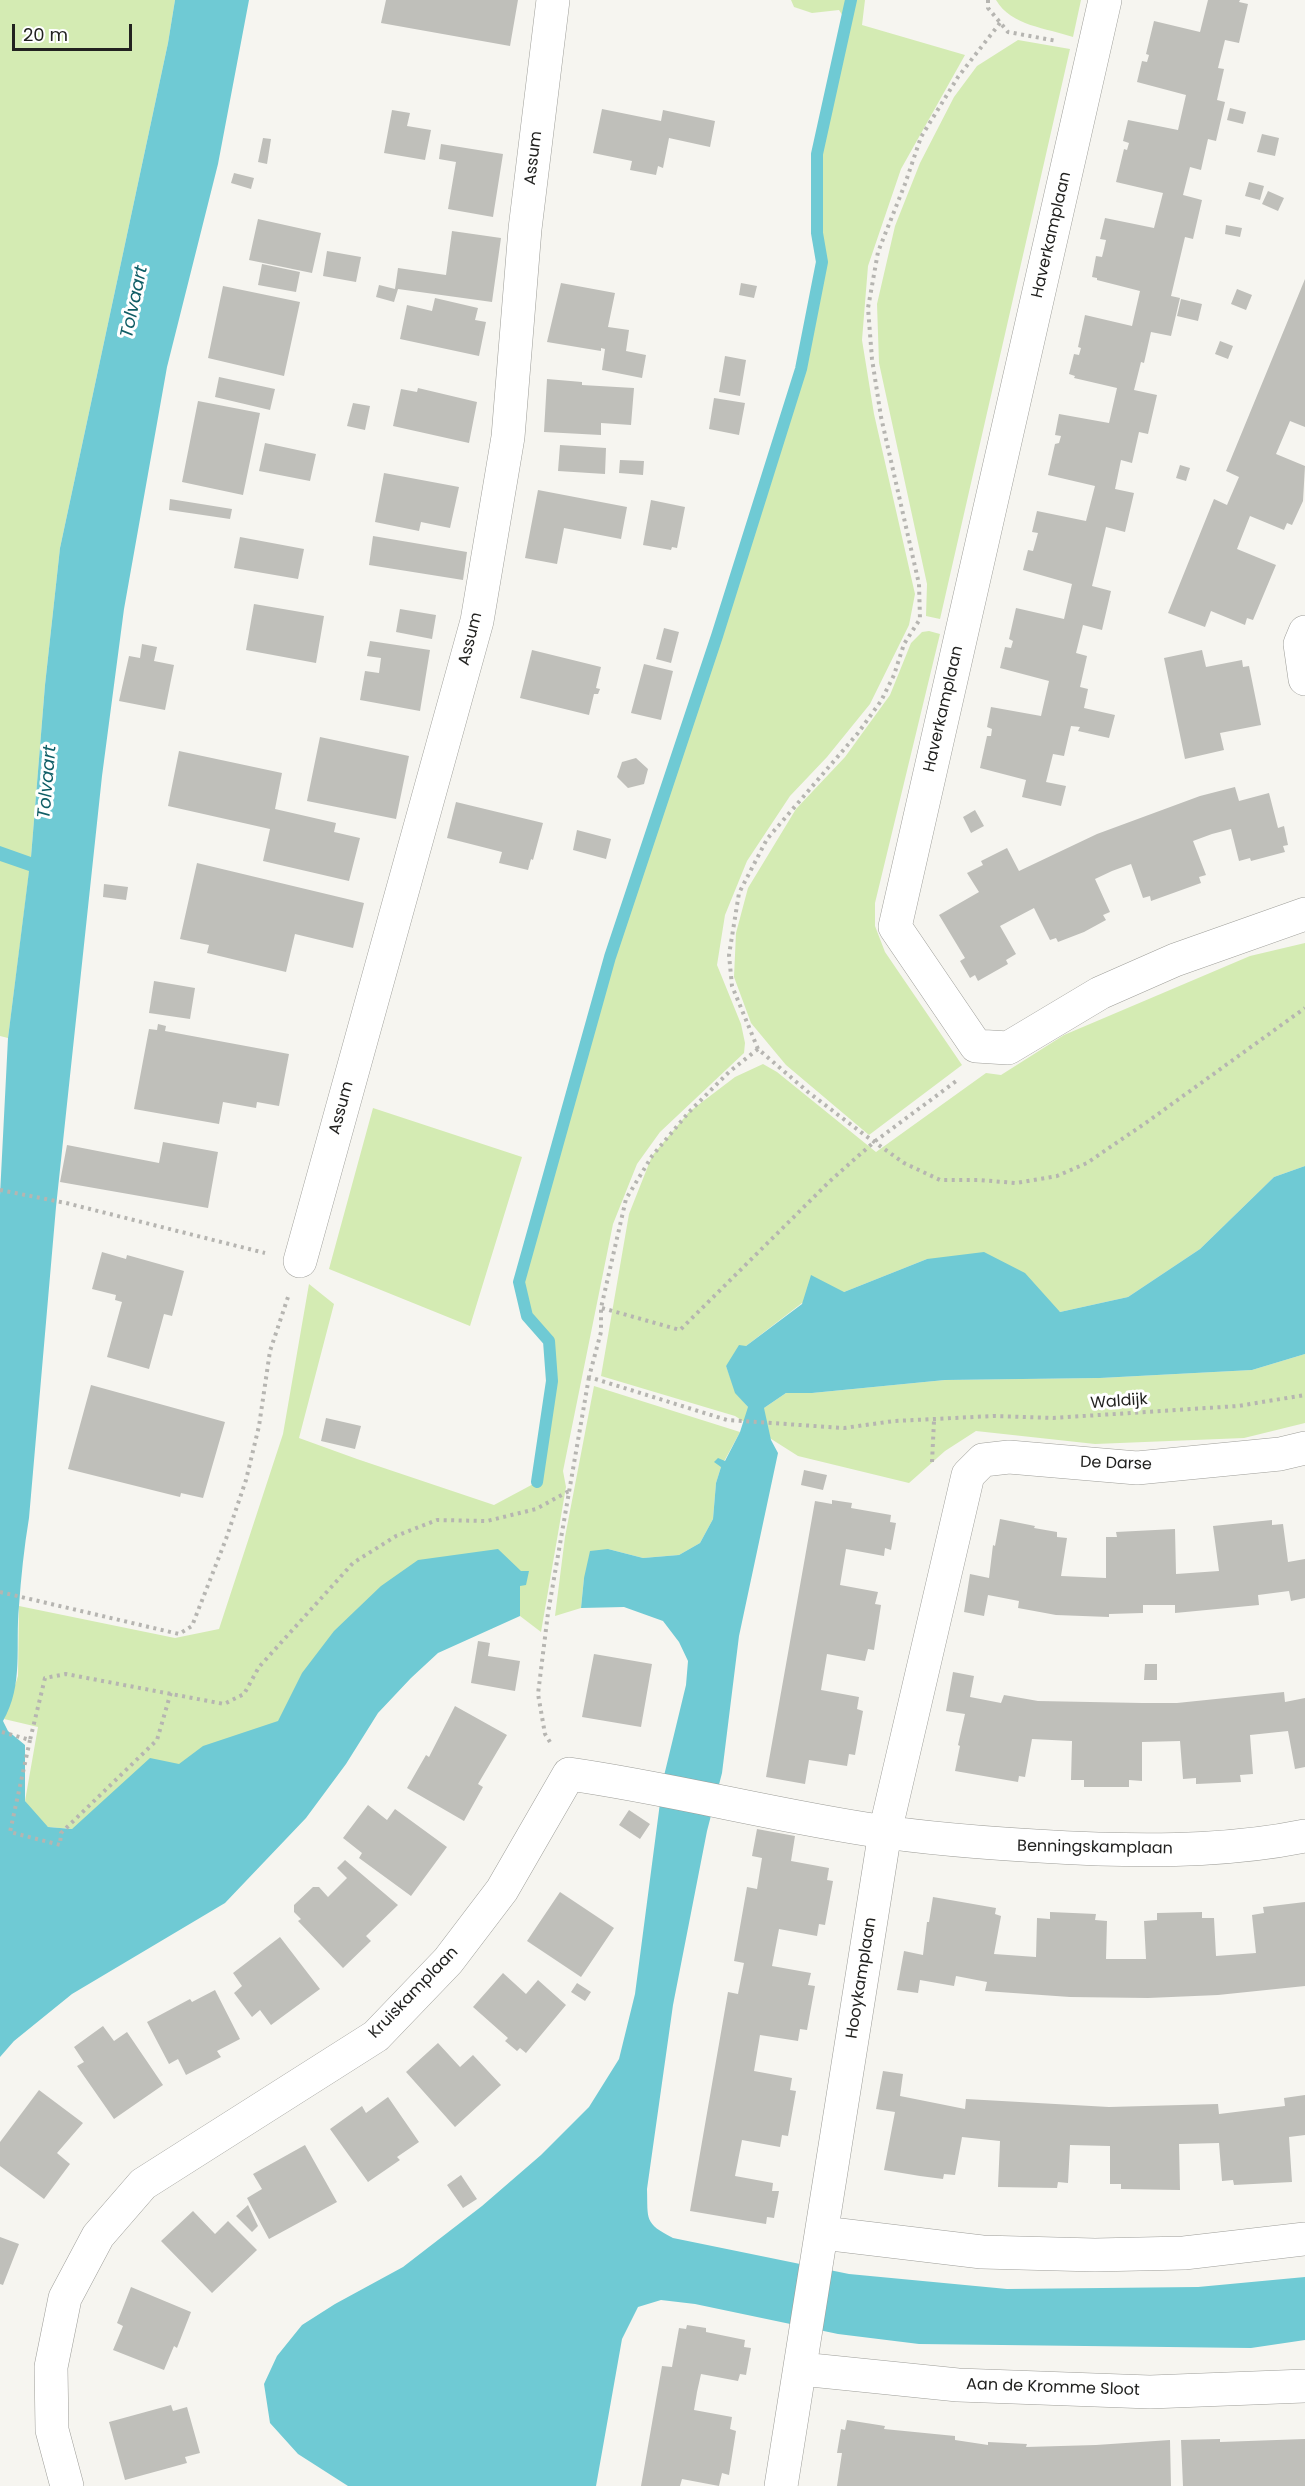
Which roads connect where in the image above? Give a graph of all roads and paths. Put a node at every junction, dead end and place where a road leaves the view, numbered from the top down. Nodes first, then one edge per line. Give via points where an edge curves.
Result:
1 (553, 0) edge
2 (988, 0) edge
3 (1105, 0) edge
4 (1000, 23) junction
5 (1094, 49) junction
6 (1305, 632) edge
7 (1305, 678) edge
8 (1305, 914) edge
9 (1305, 1008) edge
10 (976, 1046) junction
11 (758, 1049) junction
12 (874, 1142) junction
13 (0, 1190) edge
14 (300, 1261) junction
15 (601, 1308) junction
16 (589, 1377) junction
17 (1305, 1395) edge
18 (1305, 1448) edge
19 (968, 1475) joint
20 (569, 1491) junction
21 (0, 1592) edge
22 (171, 1692) junction
23 (2, 1732) dead end
24 (30, 1740) junction
25 (569, 1774) junction
26 (885, 1832) junction
27 (1305, 1836) edge
28 (1305, 2239) edge
29 (821, 2247) junction
30 (804, 2355) junction
31 (1305, 2386) edge
32 (67, 2486) edge
33 (781, 2486) edge

1 - 14 street, Assum via 525,229 508,437 477,621
2 - 4 path via 988,8
3 - 5 street, Haverkamplaan
4 - 5 path via 1008,32
4 - 11 path via 958,77 921,137 878,252 868,308 872,359 919,584 920,619 904,644 881,701 768,839 739,893 729,955 732,986
5 - 10 street, Haverkamplaan via 895,927
6 - 7 street via 1300,644
8 - 10 street via 1175,960 1100,993 1008,1048
9 - 12 path via 1087,1164 1057,1176 1016,1183 940,1180 904,1163
10 - 12 path via 971,1070
11 - 12 path
11 - 15 path via 729,1071 688,1112 652,1156 626,1199
12 - 15 path via 680,1330
13 - 14 path
14 - 21 path via 270,1351 246,1480 192,1626 179,1634
15 - 16 path via 601,1332
16 - 17 path, Waldijk via 728,1420 844,1428 894,1421 993,1416 1053,1418 1238,1406
16 - 20 path
18 - 19 street, De Darse via 1280,1454 1137,1468 1009,1457 983,1460
19 - 26 street, Hooykamplaan
20 - 22 path via 536,1509 487,1521 437,1520 396,1536 353,1563 259,1667 244,1694 224,1704
20 - 25 path via 538,1694 545,1734
22 - 24 path via 66,1674 45,1678
22 - 24 path via 157,1740 61,1833 60,1845 10,1832
23 - 24 path
25 - 26 street via 646,1785
25 - 32 street, Kruiskamplaan via 502,1890 448,1961 376,2036 143,2184 98,2236 65,2298 51,2367 52,2430
26 - 27 street, Benningskamplaan via 1005,1846 1166,1851
26 - 29 street, Hooykamplaan
28 - 29 street via 1184,2253 1095,2255
29 - 30 street, Hooykamplaan
30 - 31 street, Aan de Kromme Sloot via 958,2385 1150,2392
30 - 33 street, Hooykamplaan

